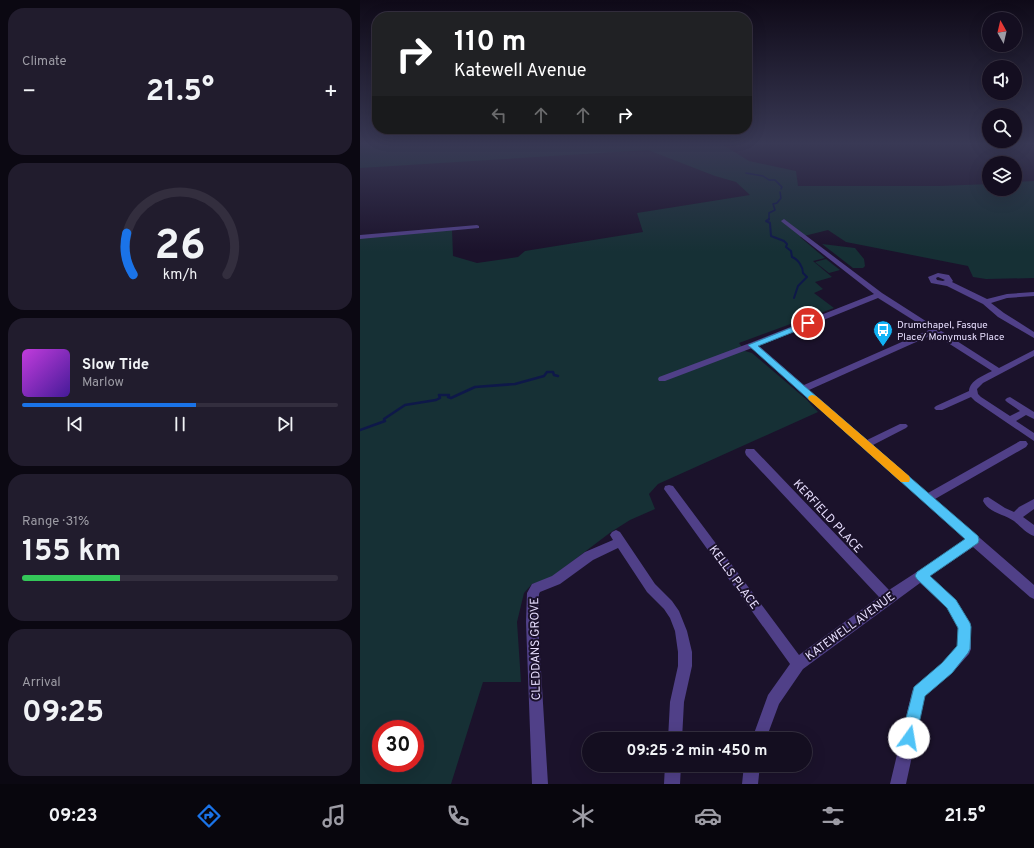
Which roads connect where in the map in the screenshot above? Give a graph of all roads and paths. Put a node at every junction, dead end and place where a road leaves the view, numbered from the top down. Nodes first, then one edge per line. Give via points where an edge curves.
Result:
1 (784, 221) dead end
2 (477, 227) dead end
3 (360, 237) edge
4 (947, 283) dead end
5 (1034, 294) edge
6 (879, 295) junction
7 (986, 302) junction
8 (934, 331) junction
9 (1034, 336) edge
10 (753, 345) junction
11 (1034, 353) edge
12 (998, 371) junction
13 (662, 379) dead end
14 (803, 390) junction
15 (973, 393) junction
16 (1010, 400) dead end
17 (939, 408) dead end
18 (1031, 414) edge
19 (1009, 421) junction
20 (903, 426) dead end
21 (1034, 438) edge
22 (1023, 444) dead end
23 (866, 445) junction
24 (750, 452) dead end
25 (669, 489) dead end
26 (928, 499) junction
27 (988, 501) dead end
28 (1034, 503) edge
29 (1016, 517) junction
30 (1034, 531) edge
31 (974, 540) junction
32 (921, 576) junction
33 (1033, 590) edge
34 (888, 598) junction
35 (798, 664) junction
36 (675, 732) edge
37 (762, 732) edge
38 (673, 772) edge
39 (751, 772) edge
40 (540, 784) edge
41 (672, 784) edge
42 (750, 784) edge
43 (898, 784) edge

1 - 6 street
2 - 3 street
4 - 7 street
5 - 7 street via 1007,296
6 - 8 street
6 - 10 street
7 - 9 street
8 - 12 street
8 - 14 street
10 - 13 street
10 - 14 street
11 - 12 street
12 - 15 street via 975,384
14 - 23 street
15 - 17 street
15 - 19 street
16 - 18 street
18 - 19 street
19 - 21 street
20 - 23 street
22 - 26 street
23 - 26 street
24 - 34 street, KERFIELD PLACE
25 - 35 street, KELLS PLACE
26 - 31 street
27 - 29 street via 1001,511
28 - 29 street
29 - 30 street
31 - 32 street, KATEWELL AVENUE
31 - 33 street
32 - 34 street, KATEWELL AVENUE
32 - 43 street via 952,604 965,627 964,649 919,692
34 - 35 street, KATEWELL AVENUE
35 - 37 street, KATEWELL AVENUE via 773,700
36 - 40 street, CLEDDANS GROVE via 677,702 685,666 681,631 675,615 651,588 618,539 556,580 536,588 533,593 532,622
38 - 41 street
39 - 42 street

